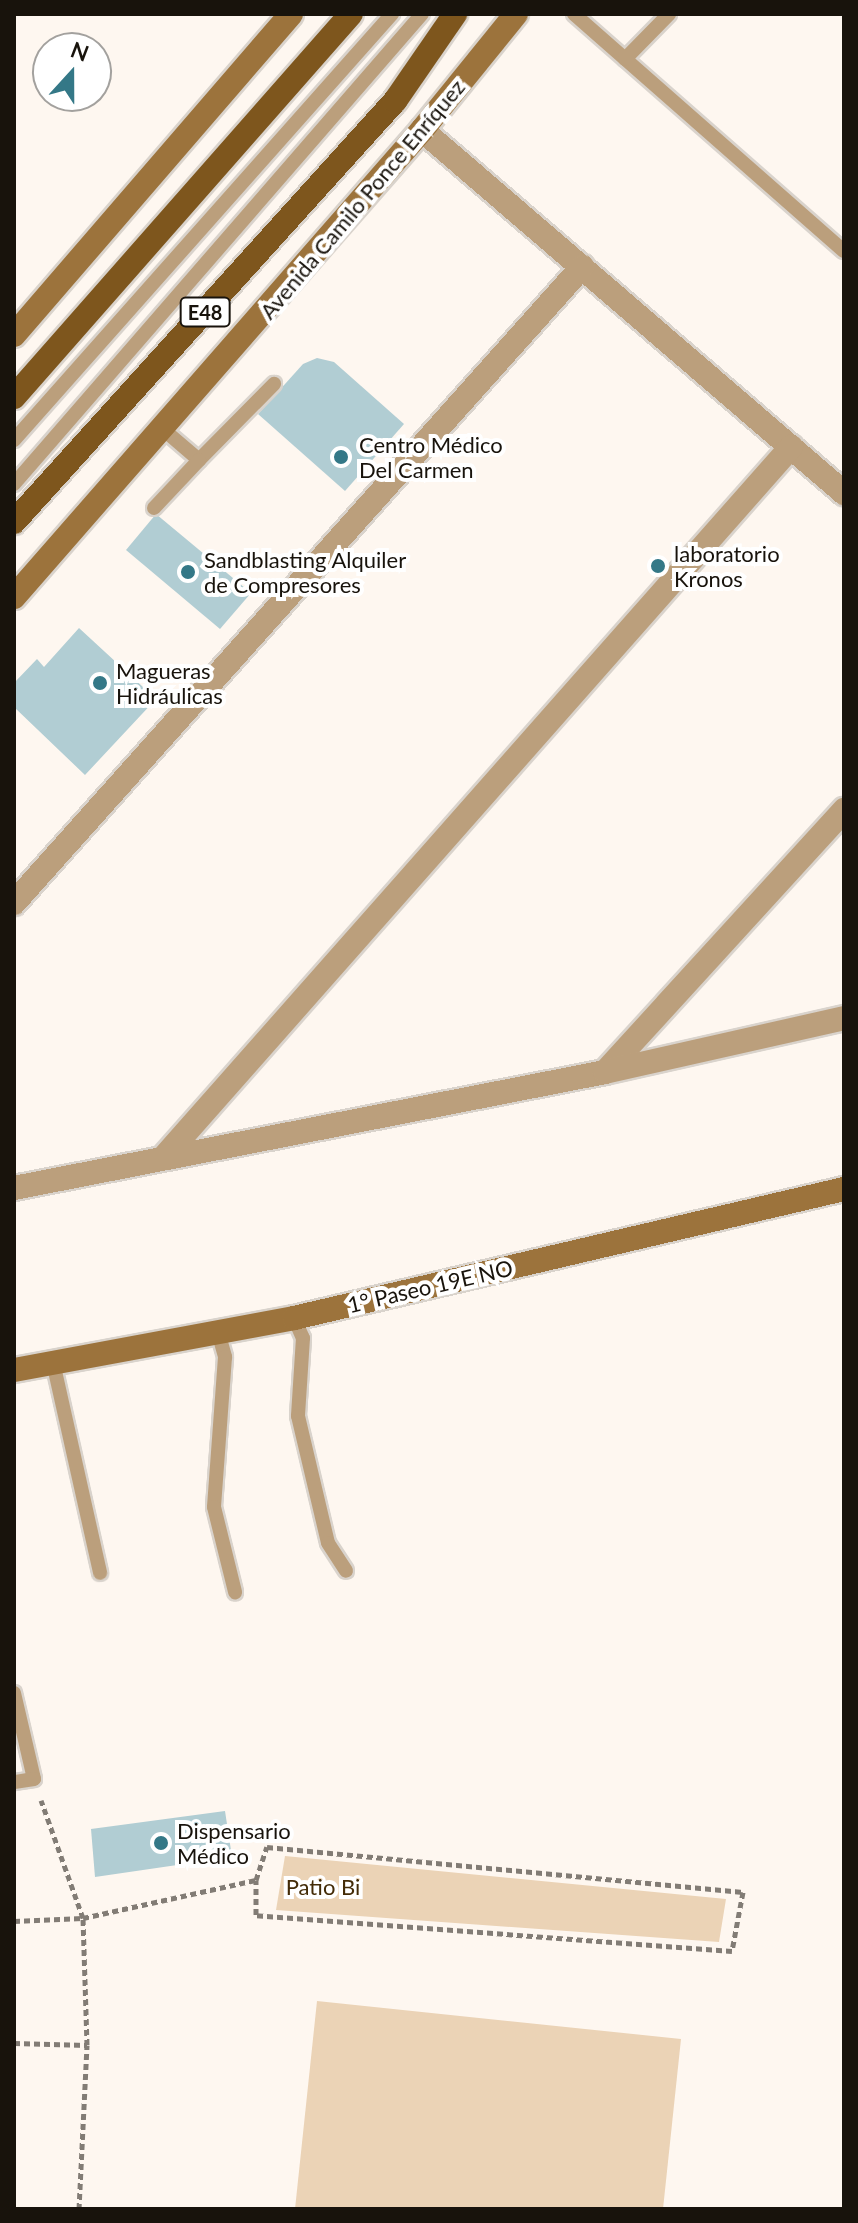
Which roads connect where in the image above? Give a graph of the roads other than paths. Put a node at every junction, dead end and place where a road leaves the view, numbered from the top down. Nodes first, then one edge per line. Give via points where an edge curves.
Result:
1 (291, 14) edge
2 (351, 14) edge
3 (392, 14) edge
4 (455, 14) edge
5 (516, 14) edge
6 (574, 14) edge
7 (669, 14) edge
8 (421, 17) edge
9 (625, 59) junction
10 (422, 130) junction
11 (844, 251) edge
12 (582, 267) junction
13 (14, 335) edge
14 (274, 384) dead end
15 (14, 397) edge
16 (164, 430) junction
17 (14, 440) edge
18 (791, 447) junction
19 (199, 460) junction
20 (14, 484) edge
21 (844, 493) edge
22 (154, 508) dead end
23 (14, 522) edge
24 (14, 597) edge
25 (844, 810) edge
26 (14, 903) edge
27 (844, 1018) edge
28 (605, 1072) junction
29 (165, 1156) junction
30 (14, 1188) edge
31 (844, 1189) edge
32 (294, 1318) junction
33 (218, 1332) junction
34 (53, 1362) junction
35 (14, 1370) edge
36 (346, 1571) dead end
37 (100, 1573) dead end
38 (235, 1592) dead end
39 (14, 1693) edge
40 (14, 1782) edge

1 - 13 main road
2 - 15 main road
3 - 17 lane
4 - 23 main road, Avenida Camilo Ponce Enríquez / E48 via 395,101
5 - 10 main road, Avenida Camilo Ponce Enríquez / E48
6 - 9 lane
7 - 9 lane
8 - 20 lane
9 - 11 lane
10 - 12 street
10 - 16 main road, Avenida Camilo Ponce Enríquez / E48
12 - 18 street
12 - 26 street
14 - 19 lane
16 - 19 lane
16 - 24 main road, Avenida Camilo Ponce Enríquez / E48
18 - 21 street
18 - 29 street
19 - 22 lane
25 - 28 street
27 - 28 street
28 - 29 street
29 - 30 street
31 - 32 main road, 1° Paseo 19E NO
32 - 33 main road, 1° Paseo 19E NO
32 - 36 lane via 303,1338 298,1416 328,1543
33 - 34 main road, 1° Paseo 19E NO
33 - 38 lane via 225,1357 214,1507
34 - 35 main road, 1° Paseo 19E NO
34 - 37 lane
39 - 40 lane via 34,1779

